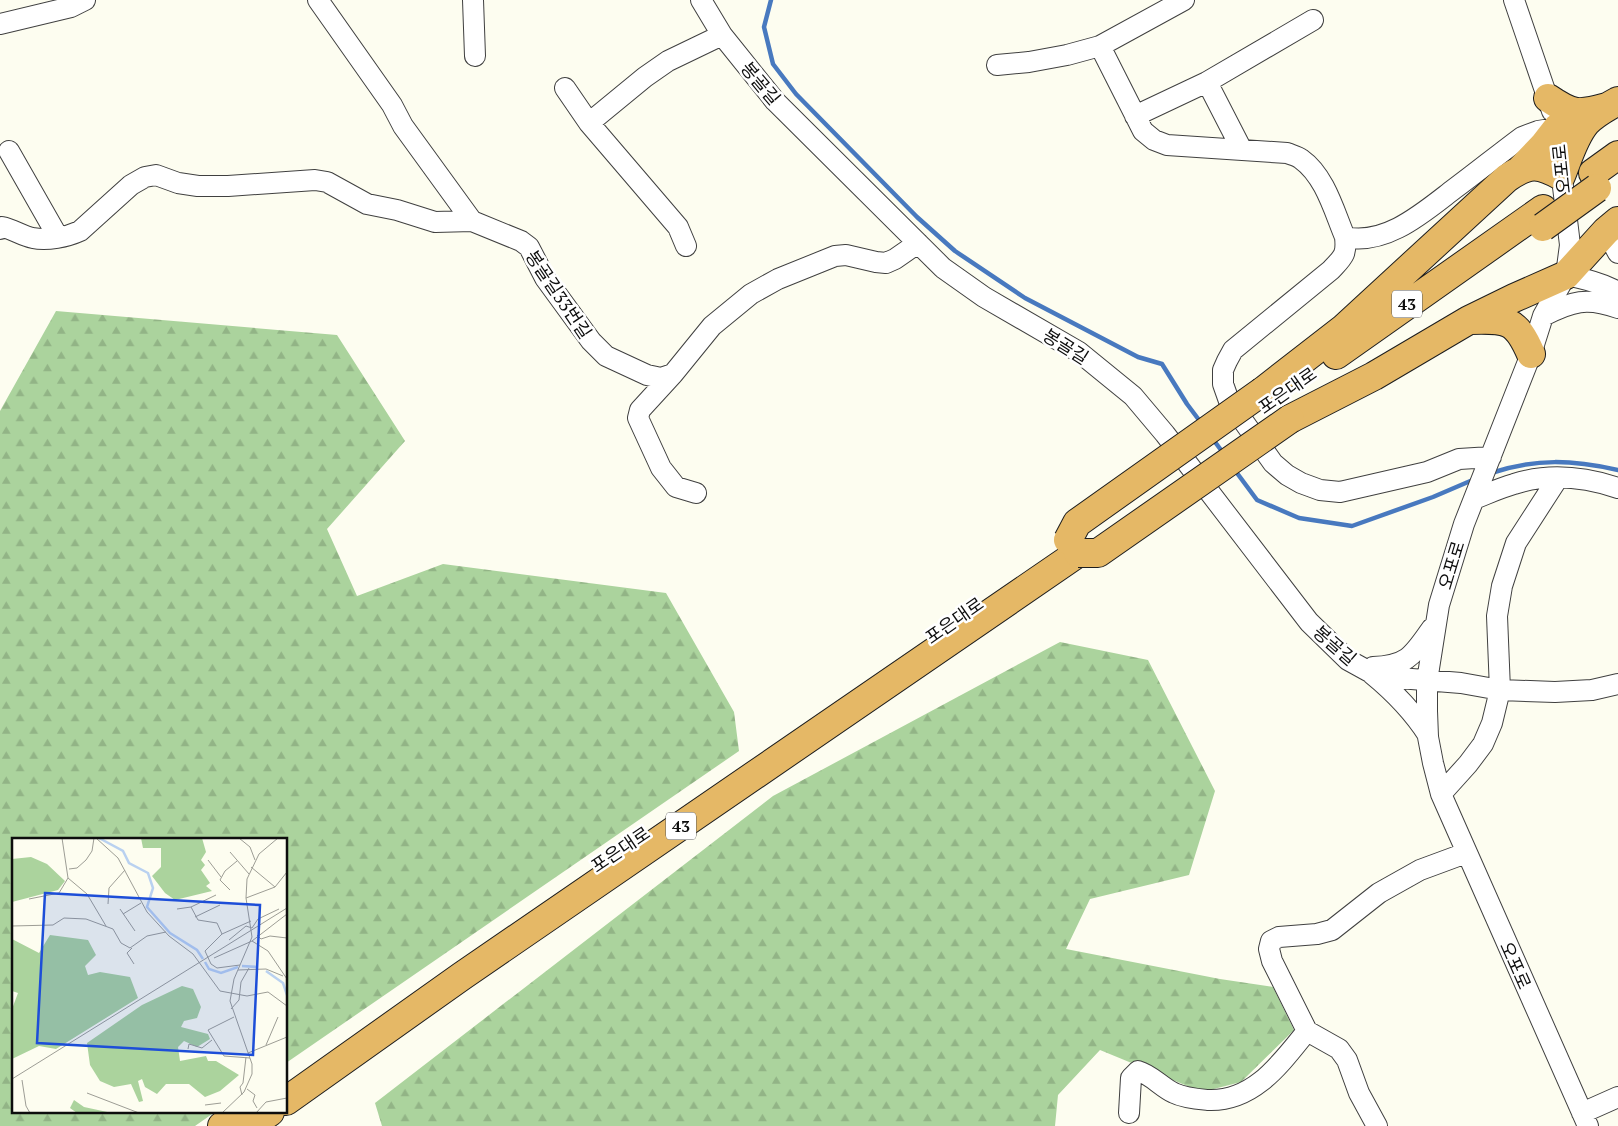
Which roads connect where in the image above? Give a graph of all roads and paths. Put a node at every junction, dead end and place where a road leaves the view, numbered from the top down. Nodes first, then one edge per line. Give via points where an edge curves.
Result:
1 (85, 0) edge
2 (318, 0) edge
3 (473, 0) edge
4 (701, 0) edge
5 (1184, 0) edge
6 (1514, 0) edge
7 (1313, 20) dead end
8 (0, 24) edge
9 (722, 35) junction
10 (1100, 46) junction
11 (476, 56) dead end
12 (997, 65) dead end
13 (1207, 82) junction
14 (565, 88) dead end
15 (1548, 98) junction
16 (1612, 104) edge
17 (1134, 116) junction
18 (589, 123) junction
19 (1557, 128) junction
20 (1242, 150) junction
21 (9, 151) dead end
22 (1618, 155) edge
23 (1509, 162) junction
24 (1561, 176) junction
25 (1603, 178) edge
26 (472, 221) junction
27 (0, 229) edge
28 (1614, 235) edge
29 (58, 237) junction
30 (1345, 237) junction
31 (918, 243) junction
32 (686, 246) dead end
33 (1566, 275) junction
34 (1618, 292) edge
35 (1618, 308) edge
36 (1543, 316) junction
37 (1469, 320) junction
38 (1531, 354) junction
39 (673, 374) junction
40 (1277, 405) junction
41 (1490, 461) junction
42 (1558, 478) junction
43 (1618, 488) edge
44 (696, 493) dead end
45 (1477, 493) junction
46 (1073, 547) junction
47 (1436, 623) junction
48 (1362, 668) junction
49 (1427, 681) junction
50 (1618, 684) edge
51 (1500, 690) junction
52 (1428, 737) junction
53 (1441, 794) junction
54 (1466, 853) junction
55 (1307, 1031) junction
56 (288, 1080) edge
57 (1618, 1097) edge
58 (288, 1099) edge
59 (1129, 1113) dead end
60 (239, 1114) edge
61 (267, 1114) edge
62 (1585, 1120) edge
63 (222, 1126) edge
64 (250, 1126) edge
65 (1377, 1126) edge

1 - 8 street via 70,7
2 - 26 street
3 - 11 street
4 - 9 street, 봉골길
5 - 10 street
6 - 15 street, 오포로
7 - 13 street
9 - 18 street via 668,61
9 - 31 street, 봉골길 via 775,101
10 - 12 street via 1067,55
10 - 17 street
13 - 17 street
13 - 20 street
14 - 18 street
15 - 16 highway via 1576,113
15 - 19 street, 오포로
16 - 24 highway via 1586,123
17 - 20 street via 1143,131 1167,145
18 - 32 street via 678,227
19 - 23 highway via 1543,146
19 - 24 street, 오포로
20 - 30 street via 1287,152 1301,158 1321,183
21 - 29 street
22 - 25 highway, 43
23 - 24 highway via 1547,168
23 - 30 street via 1394,230 1371,238
23 - 40 highway via 1507,178 1344,328
24 - 33 street, 오포로 via 1570,245
25 - 40 highway, 포은대로 / 43, bridge
26 - 29 street, 봉골길33번길 via 435,222 367,204 327,182 315,180 198,186 156,175 130,185 80,231
26 - 39 street, 봉골길33번길 via 521,240 529,247 545,278 591,341 606,356 647,375 661,378
27 - 29 street, 봉골길33번길 via 9,228 34,238
28 - 33 highway
30 - 41 street via 1346,250 1331,270 1233,350 1223,370 1223,384 1229,401 1273,463 1287,475 1320,490 1362,489 1427,472 1459,458
31 - 39 street via 886,263 835,256 751,294 712,326
31 - 48 street, 봉골길 via 964,284 1079,352 1133,396 1309,622 1335,649
33 - 34 street
33 - 36 street, 오포로
33 - 37 highway
35 - 36 street via 1600,302 1580,301
36 - 38 street, 오포로
37 - 38 highway via 1507,322 1520,332
37 - 40 highway via 1374,376
38 - 41 street, 오포로
39 - 44 street via 640,410 638,418 661,468 676,487
40 - 46 highway, bridge via 1077,522
40 - 46 highway, bridge via 1098,553
41 - 45 street, 오포로
42 - 43 street via 1597,481
42 - 45 street via 1515,483
42 - 51 street via 1516,543 1502,586 1497,616
45 - 47 street, 오포로 via 1450,566
46 - 56 highway, 포은대로 / 43 via 866,682 483,942
46 - 58 highway, 포은대로 / 43
47 - 48 street via 1408,659 1397,664
47 - 49 street, 오포로
48 - 49 street, 봉골길 via 1387,676
48 - 52 street via 1400,698
49 - 51 street, 봉골길
49 - 52 street, 오포로
50 - 51 street, 봉골길 via 1592,690 1555,692
51 - 53 street via 1483,744
52 - 53 street, 오포로
53 - 54 street, 오포로
54 - 55 street via 1420,870 1379,892 1332,930 1279,936 1271,942 1272,961
54 - 62 street, 오포로
55 - 59 street via 1277,1067 1255,1087 1237,1096 1219,1100 1190,1097 1174,1093 1145,1073 1138,1072 1131,1078
55 - 65 street via 1339,1050 1347,1060 1359,1093
57 - 62 street
60 - 63 highway
61 - 64 highway

